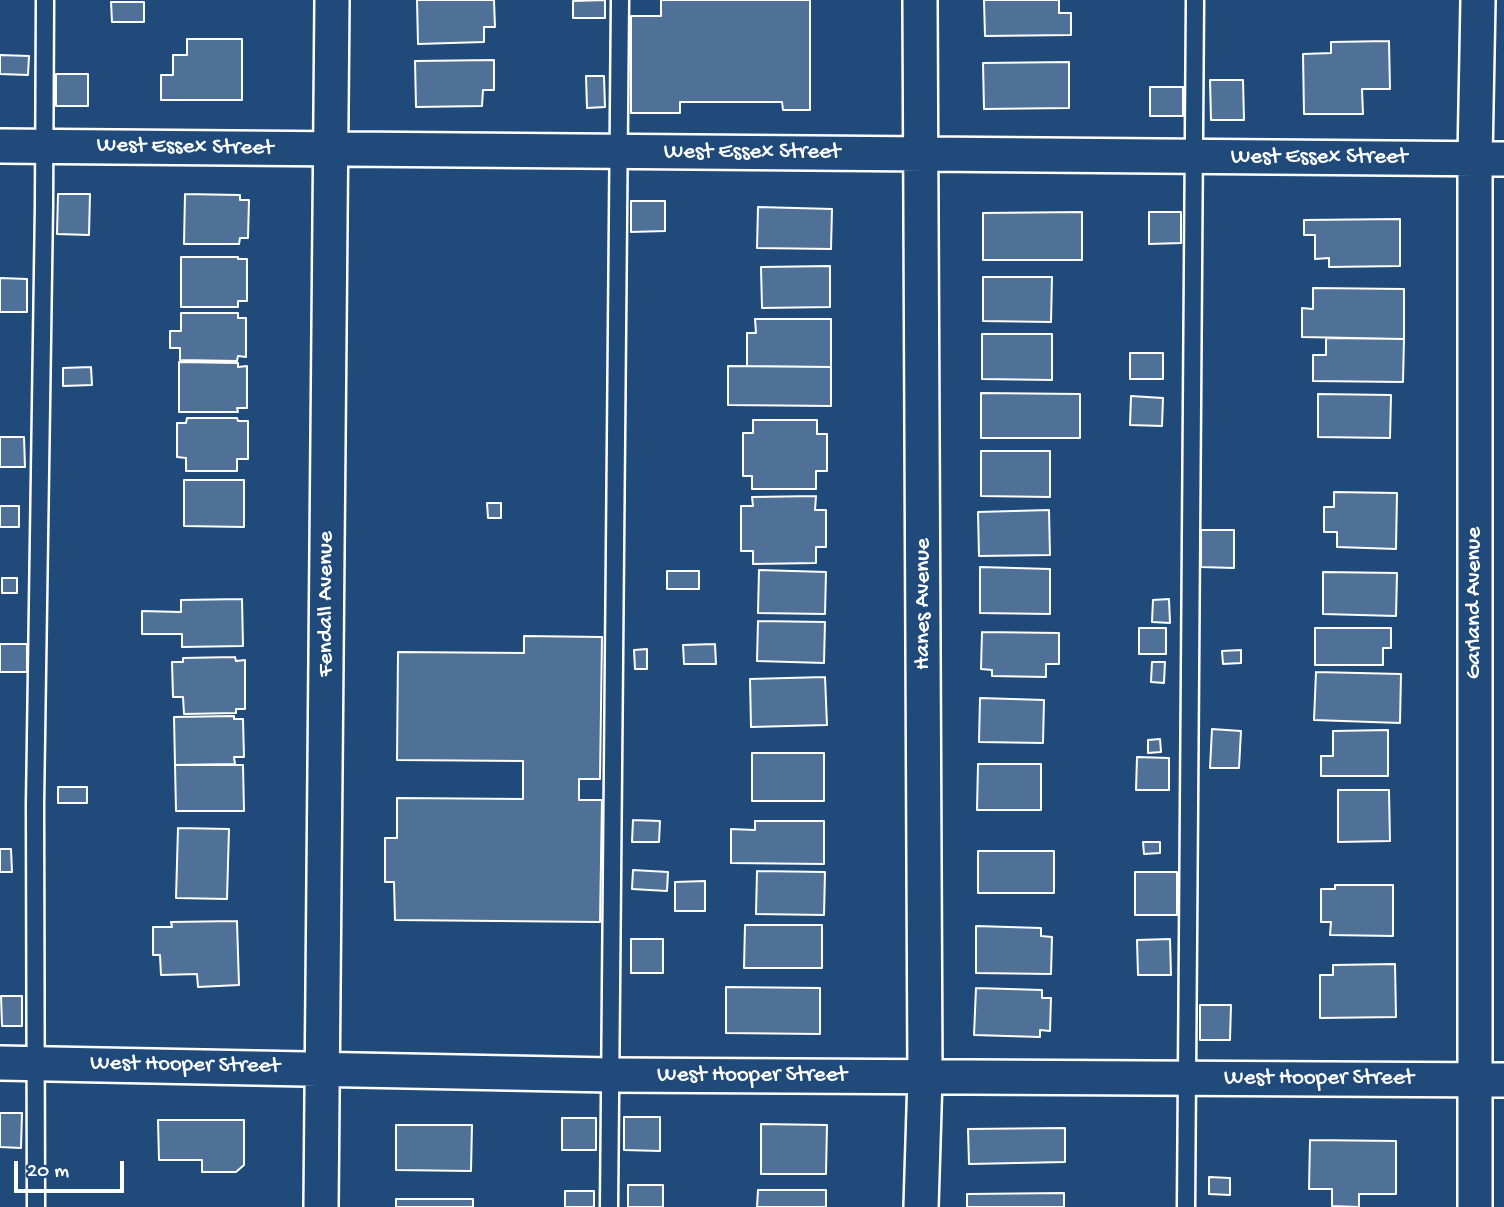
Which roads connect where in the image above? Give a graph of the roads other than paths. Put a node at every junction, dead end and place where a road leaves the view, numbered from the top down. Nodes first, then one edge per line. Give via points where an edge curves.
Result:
1 (44, 0) edge
2 (332, 0) edge
3 (620, 0) edge
4 (920, 0) edge
5 (1195, 0) edge
6 (1478, 0) edge
7 (0, 146) edge
8 (44, 146) junction
9 (330, 150) junction
10 (619, 152) junction
11 (922, 155) junction
12 (1194, 157) junction
13 (1490, 159) edge
14 (0, 1063) edge
15 (35, 1063) junction
16 (323, 1069) junction
17 (611, 1075) junction
18 (925, 1077) junction
19 (1187, 1079) junction
20 (1490, 1080) edge
21 (36, 1207) edge
22 (321, 1207) edge
23 (609, 1207) edge
24 (921, 1207) edge
25 (1186, 1207) edge
26 (1475, 1207) edge

1 - 8 lane
2 - 9 street, Fendall Avenue
3 - 10 lane
4 - 11 street, Hanes Avenue
5 - 12 lane
6 - 13 street, Garland Avenue
7 - 8 street, West Essex Street
8 - 9 street, West Essex Street
8 - 15 lane
9 - 10 street, West Essex Street
9 - 16 street, Fendall Avenue
10 - 11 street, West Essex Street
10 - 17 lane
11 - 12 street, West Essex Street
11 - 18 street, Hanes Avenue
12 - 13 street, West Essex Street
12 - 19 lane
13 - 20 street, Garland Avenue
14 - 15 street, West Hooper Street
15 - 16 street, West Hooper Street
15 - 21 lane
16 - 17 street, West Hooper Street
16 - 22 street, Fendall Avenue
17 - 18 street, West Hooper Street
17 - 23 lane
18 - 19 street, West Hooper Street
18 - 24 street, Hanes Avenue
19 - 20 street, West Hooper Street
19 - 25 lane
20 - 26 street, Garland Avenue

